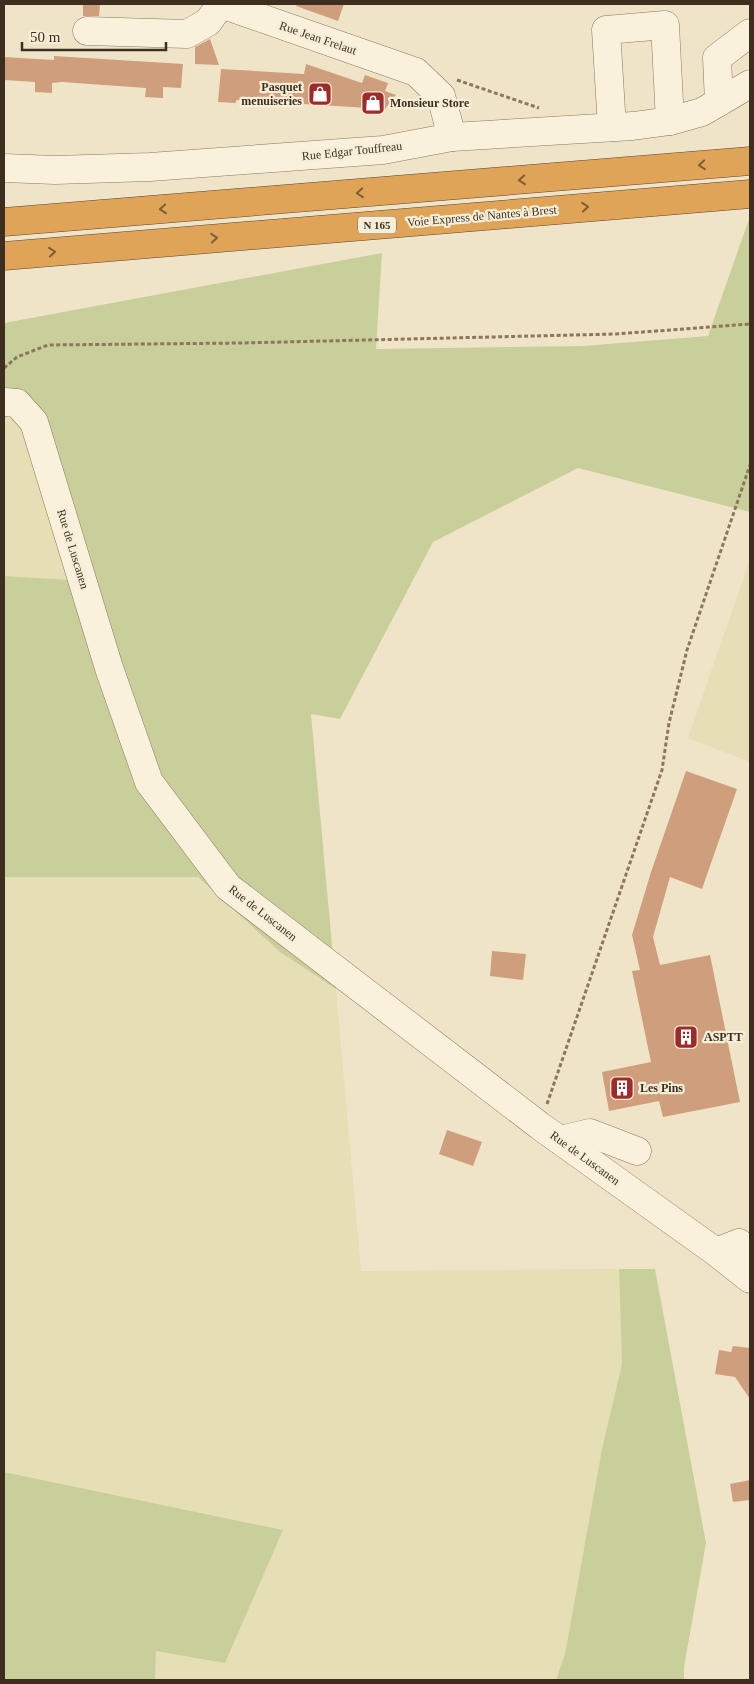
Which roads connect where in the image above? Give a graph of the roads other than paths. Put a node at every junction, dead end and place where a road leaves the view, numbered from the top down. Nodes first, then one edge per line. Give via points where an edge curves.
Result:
1 (221, 4) edge
2 (87, 31) dead end
3 (750, 33) edge
4 (740, 95) edge
5 (670, 121) junction
6 (612, 127) junction
7 (452, 137) junction
8 (750, 161) edge
9 (4, 168) edge
10 (750, 194) edge
11 (4, 222) edge
12 (4, 256) edge
13 (4, 402) edge
14 (550, 1133) junction
15 (637, 1151) dead end
16 (737, 1253) edge

1 - 2 street via 208,22 187,34
1 - 7 street, Rue Jean Frelaut via 416,72 441,96
3 - 4 street via 717,58
4 - 5 street, Rue Edgar Touffreau via 702,112
5 - 6 street, Rue Edgar Touffreau
5 - 6 street via 665,25 606,30
6 - 7 street, Rue Edgar Touffreau
7 - 9 street, Rue Edgar Touffreau via 383,150 150,167
8 -> 11 highway
12 -> 10 highway, Voie Express de Nantes à Brest / N 165
13 - 14 street, Rue de Luscanen via 17,403 34,422 109,668 149,782 228,887
14 - 15 street via 590,1133
14 - 16 street, Rue de Luscanen

